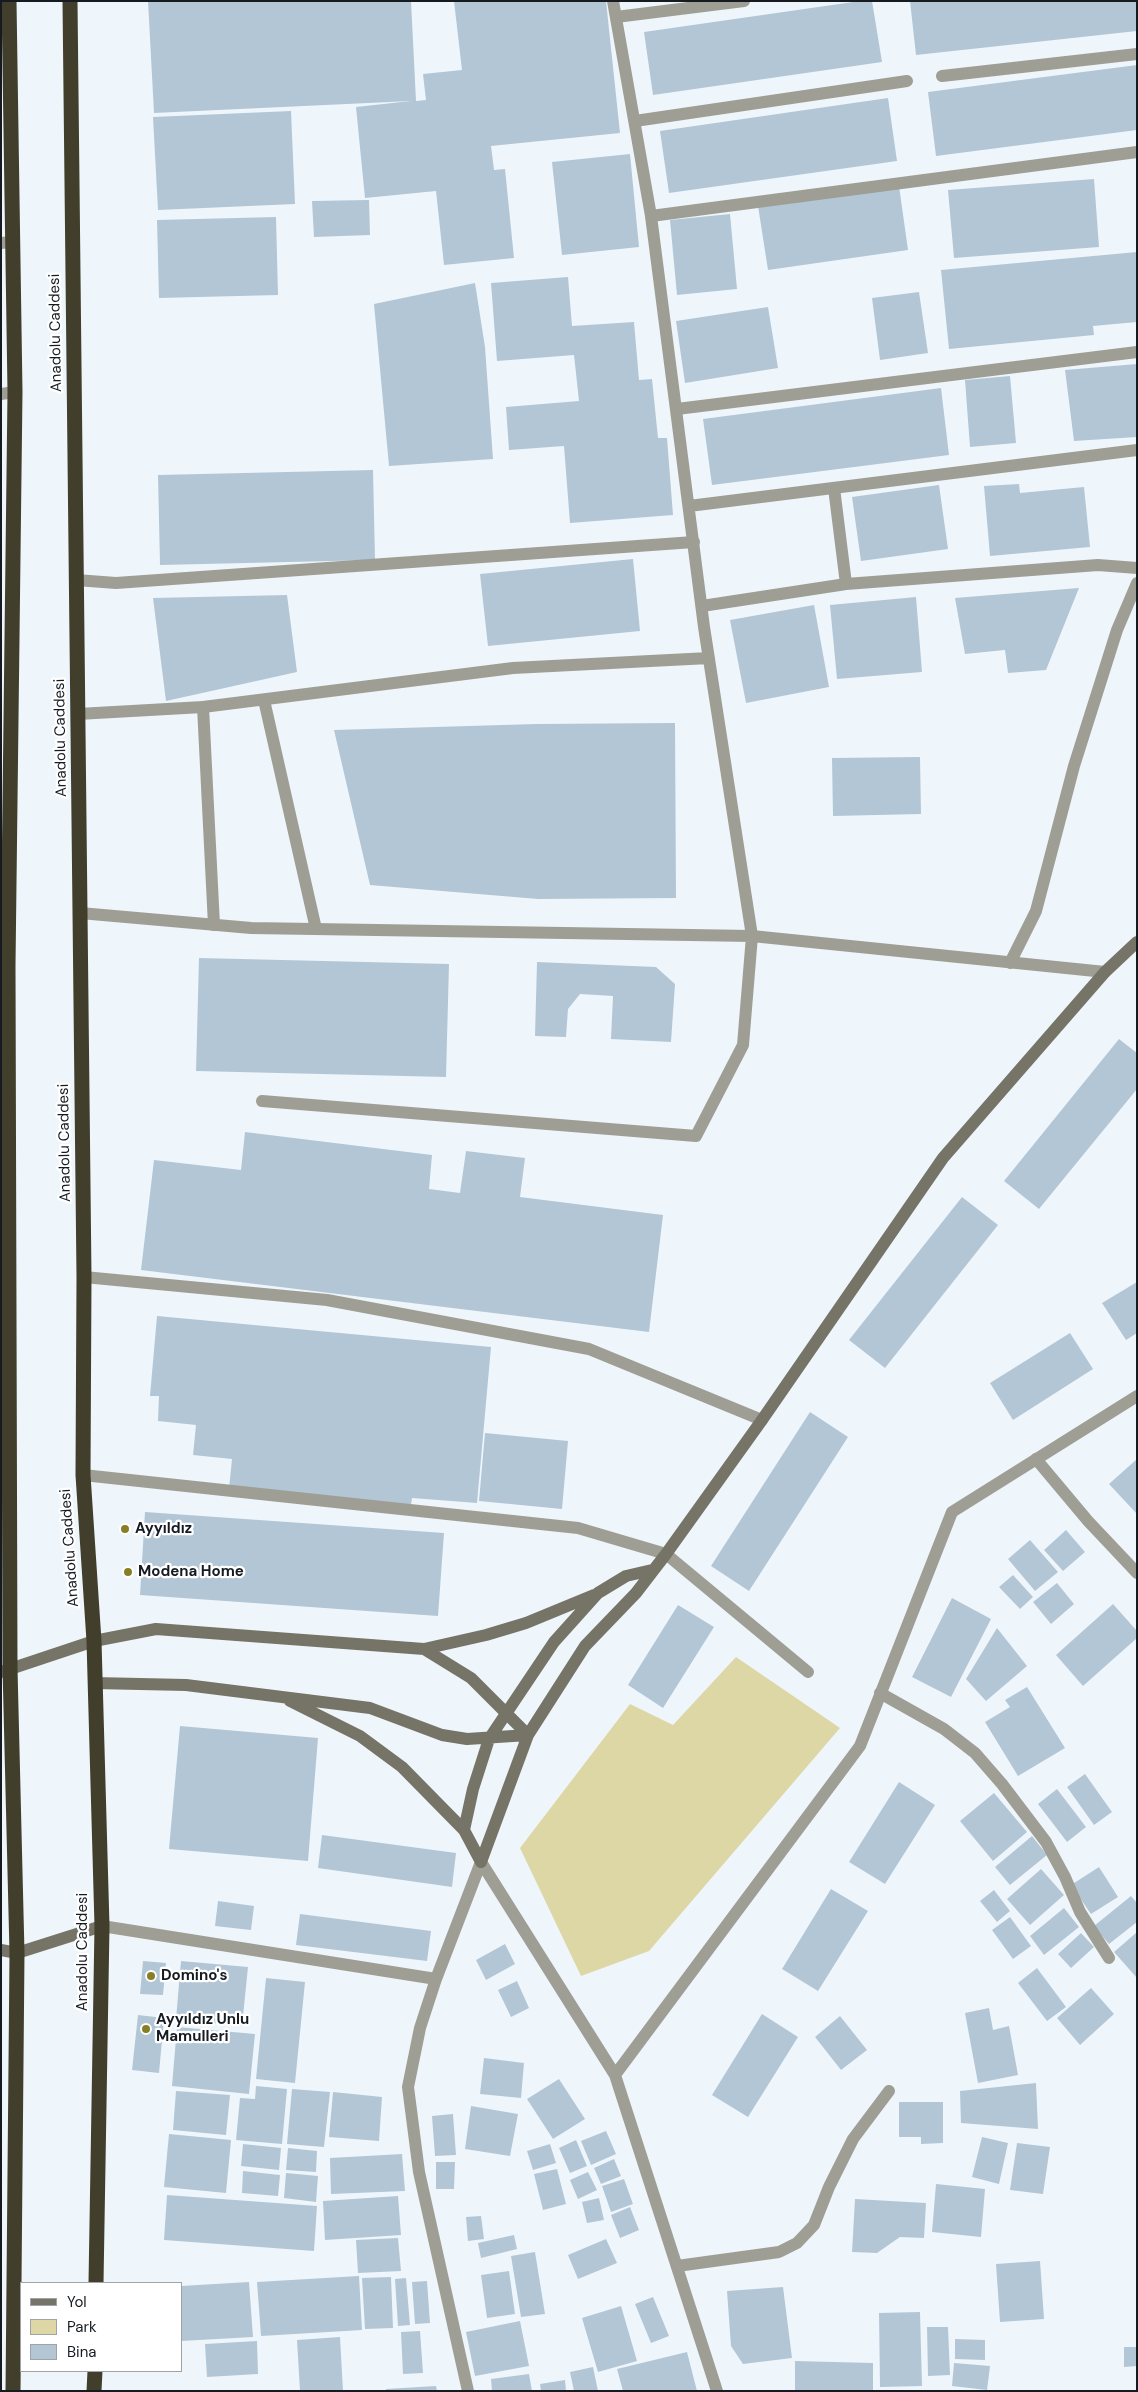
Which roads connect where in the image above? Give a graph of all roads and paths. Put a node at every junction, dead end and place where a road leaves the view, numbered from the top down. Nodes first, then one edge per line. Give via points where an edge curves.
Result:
1 (9, 1) edge
2 (70, 1) edge
3 (613, 1) edge
4 (744, 1) edge
5 (616, 17) junction
6 (1137, 54) edge
7 (942, 76) dead end
8 (907, 82) dead end
9 (636, 121) junction
10 (1137, 152) edge
11 (651, 216) junction
12 (6, 242) edge
13 (1137, 352) edge
14 (8, 393) edge
15 (677, 409) junction
16 (1137, 450) edge
17 (834, 488) junction
18 (689, 506) junction
19 (694, 542) junction
20 (1137, 568) edge
21 (76, 580) junction
22 (1137, 583) edge
23 (846, 584) junction
24 (702, 606) junction
25 (709, 658) junction
26 (264, 700) junction
27 (203, 707) junction
28 (78, 714) junction
29 (80, 913) junction
30 (214, 925) junction
31 (316, 929) junction
32 (752, 936) junction
33 (1137, 942) edge
34 (1010, 962) junction
35 (5, 965) edge
36 (1105, 972) junction
37 (262, 1101) dead end
38 (84, 1277) junction
39 (5, 1297) edge
40 (1137, 1396) edge
41 (762, 1420) junction
42 (1036, 1460) junction
43 (83, 1475) junction
44 (666, 1554) junction
45 (652, 1570) junction
46 (1137, 1573) edge
47 (598, 1593) junction
48 (94, 1641) junction
49 (424, 1649) junction
50 (6, 1670) edge
51 (808, 1672) dead end
52 (94, 1683) junction
53 (880, 1694) junction
54 (281, 1696) junction
55 (506, 1712) junction
56 (528, 1735) junction
57 (489, 1739) junction
58 (464, 1830) junction
59 (481, 1862) junction
60 (102, 1926) junction
61 (1, 1950) edge
62 (17, 1953) junction
63 (1109, 1958) dead end
64 (436, 1979) junction
65 (615, 2075) junction
66 (889, 2091) dead end
67 (677, 2266) junction
68 (96, 2282) edge
69 (95, 2372) edge
70 (13, 2391) edge
71 (94, 2391) edge
72 (468, 2391) edge
73 (717, 2391) edge

1 - 12 highway
2 - 21 highway, Anadolu Caddesi
3 - 5 street
4 - 5 street
5 - 9 street
6 - 7 street
8 - 9 street
9 - 11 street
10 - 11 street
11 - 15 street
12 - 14 highway
13 - 15 street
14 - 35 highway
15 - 18 street
16 - 17 street
17 - 18 street
17 - 23 street
18 - 19 street
19 - 21 street via 116,583
19 - 24 street
20 - 23 street via 1098,565
21 - 28 highway, Anadolu Caddesi
22 - 34 street via 1117,630 1074,766 1036,911
23 - 24 street
24 - 25 street
25 - 26 street via 513,668
25 - 32 street
26 - 27 street
26 - 31 street
27 - 28 street
27 - 30 street
28 - 29 highway, Anadolu Caddesi
29 - 30 street
29 - 38 highway, Anadolu Caddesi
30 - 31 street
31 - 32 street
32 - 34 street
32 - 37 street via 743,1045 696,1136
33 - 36 street
34 - 36 street
35 - 39 highway
36 - 41 street via 943,1158
38 - 41 street via 327,1300 589,1349
38 - 43 highway, Anadolu Caddesi
39 - 50 highway
40 - 42 street
41 - 44 street
42 - 46 street
42 - 53 street via 952,1512
43 - 44 street via 578,1528
43 - 48 highway, Anadolu Caddesi
44 - 45 street
44 - 51 street
45 - 47 street via 626,1576
45 - 56 street via 636,1593 585,1646
47 - 49 street via 526,1623
47 - 55 street via 554,1642
48 - 49 street via 156,1629
48 - 50 street
48 - 52 highway, Anadolu Caddesi
49 - 55 street via 471,1678
50 - 62 highway
52 - 54 street via 186,1685
52 - 60 highway, Anadolu Caddesi
53 - 63 street via 944,1729 975,1753 1002,1784 1046,1842 1080,1912
53 - 65 street via 860,1746
54 - 57 street via 370,1708 442,1735
54 - 58 street via 367,1741 402,1767
55 - 56 street
55 - 57 street
56 - 57 street
56 - 59 street
57 - 58 street
58 - 59 street
59 - 64 street
59 - 65 street
60 - 62 street
60 - 64 street
60 - 68 highway, Anadolu Caddesi
61 - 62 street
62 - 70 highway
64 - 72 street via 420,2028 408,2087 419,2172
65 - 67 street
66 - 67 street via 853,2139 814,2225 797,2243 779,2252
67 - 73 street
69 - 71 highway

